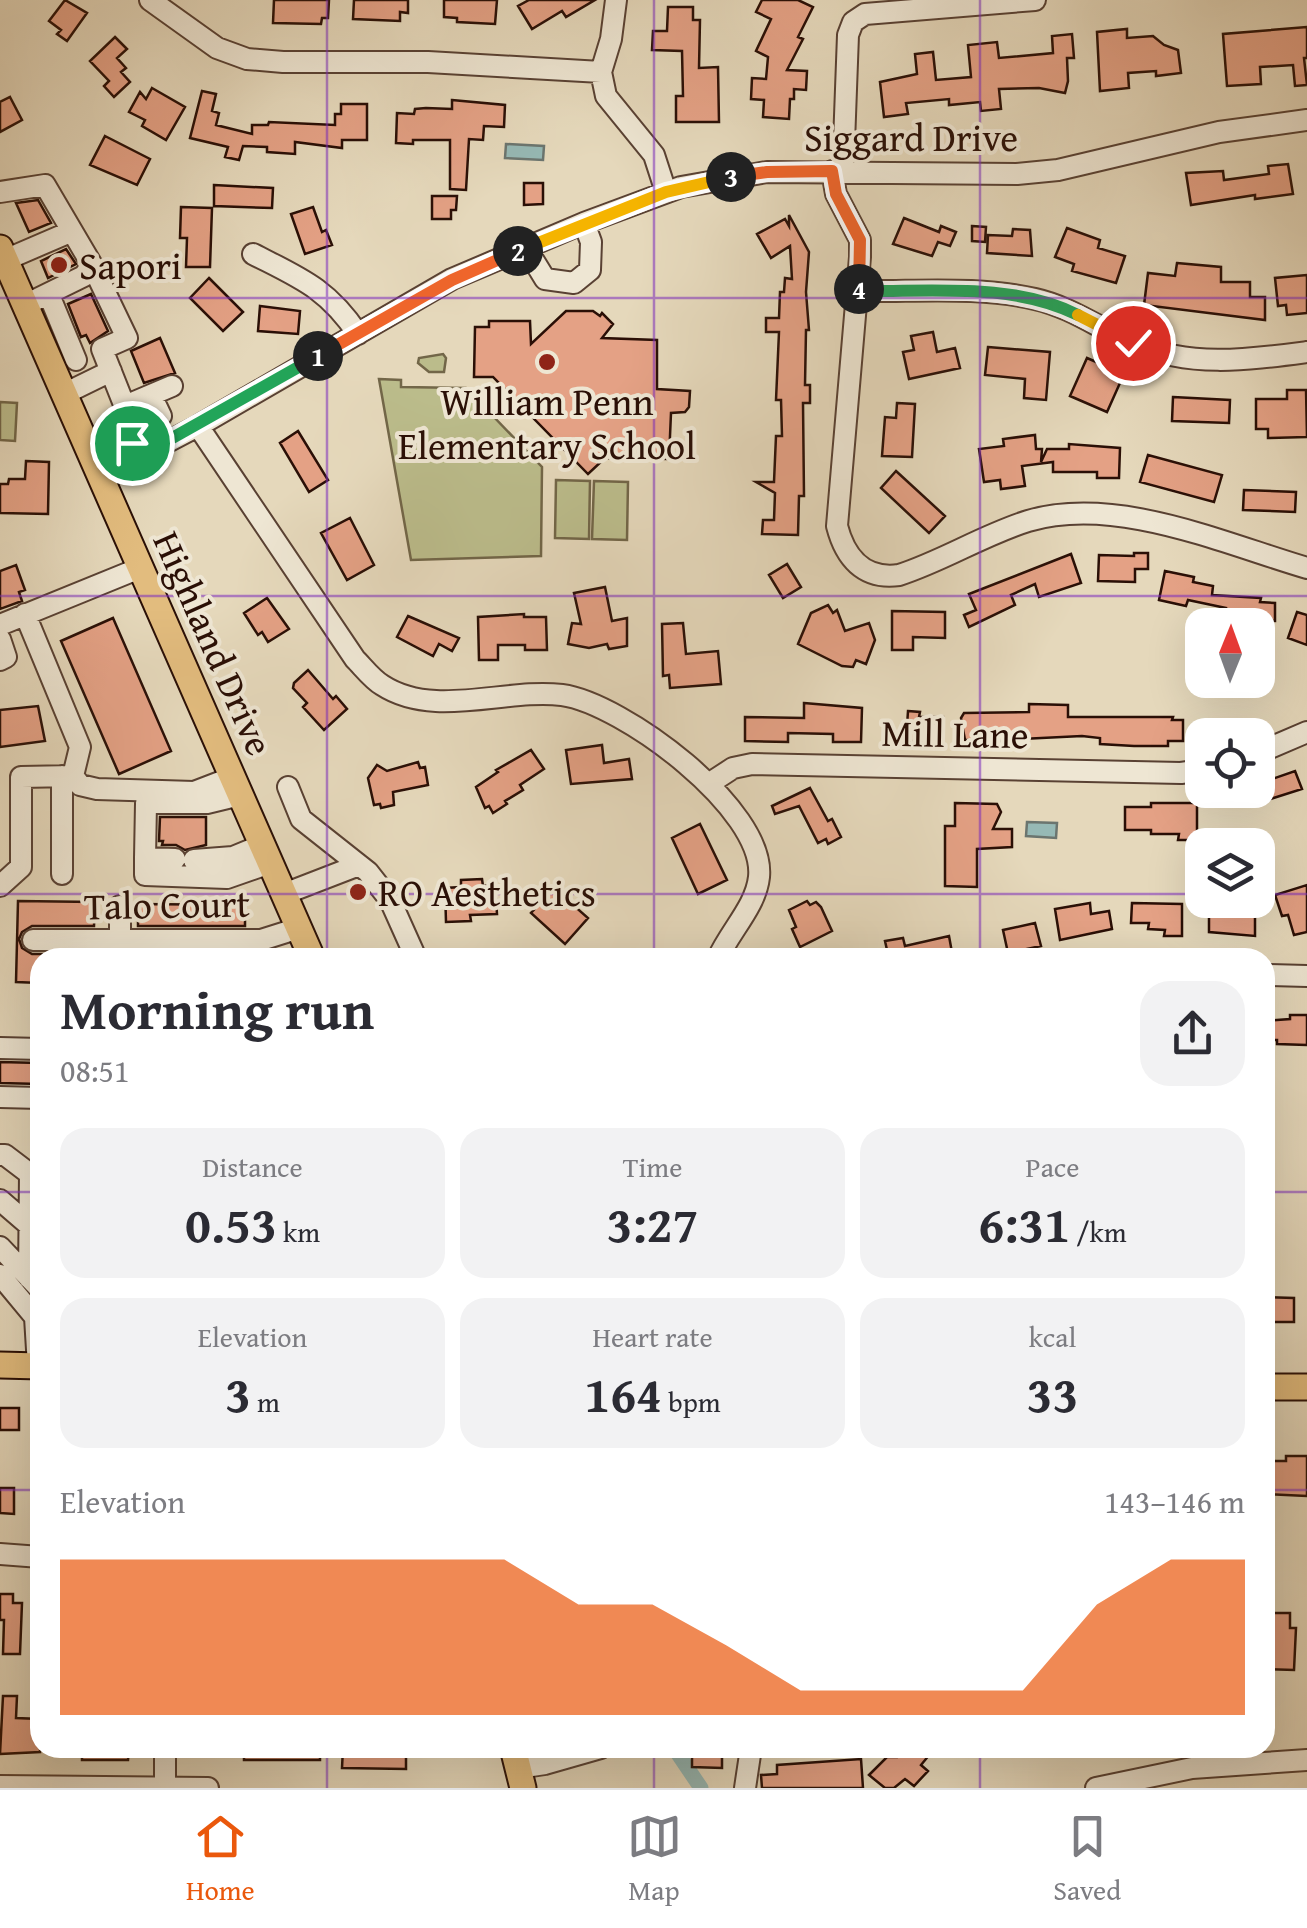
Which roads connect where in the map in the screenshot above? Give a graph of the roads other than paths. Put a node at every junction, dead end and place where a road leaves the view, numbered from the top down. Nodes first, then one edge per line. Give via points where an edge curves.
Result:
1 (150, 0) edge
2 (616, 0) edge
3 (1035, 0) edge
4 (601, 72) junction
5 (1307, 120) edge
6 (838, 170) junction
7 (0, 192) edge
8 (666, 192) junction
9 (584, 223) junction
10 (70, 232) junction
11 (526, 248) junction
12 (3, 254) edge
13 (253, 254) dead end
14 (92, 265) junction
15 (858, 291) junction
16 (52, 302) dead end
17 (25, 306) junction
18 (358, 334) junction
19 (102, 350) junction
20 (1307, 352) edge
21 (65, 365) junction
22 (111, 371) junction
23 (172, 386) dead end
24 (64, 394) junction
25 (151, 395) junction
26 (125, 406) junction
27 (160, 416) dead end
28 (198, 426) junction
29 (133, 427) junction
30 (157, 447) junction
31 (135, 459) junction
32 (101, 477) junction
33 (140, 568) junction
34 (1307, 568) edge
35 (25, 614) junction
36 (0, 624) edge
37 (0, 639) edge
38 (0, 660) edge
39 (1307, 732) edge
40 (1275, 746) edge
41 (1185, 772) edge
42 (67, 776) junction
43 (710, 783) junction
44 (236, 786) junction
45 (288, 788) dead end
46 (266, 854) junction
47 (145, 858) junction
48 (359, 865) junction
49 (62, 874) dead end
50 (0, 886) edge
51 (284, 894) junction
52 (120, 906) dead end
53 (299, 928) junction
54 (33, 940) dead end
55 (110, 948) edge
56 (120, 948) edge
57 (136, 948) edge
58 (308, 948) edge
59 (412, 948) edge
60 (724, 948) edge
61 (1275, 975) edge
62 (1307, 976) edge
63 (0, 1048) edge
64 (30, 1048) edge
65 (0, 1098) edge
66 (30, 1098) edge
67 (0, 1155) edge
68 (0, 1200) edge
69 (30, 1226) joint
70 (0, 1247) edge
71 (0, 1274) edge
72 (30, 1280) edge
73 (30, 1311) edge
74 (0, 1365) edge
75 (30, 1366) edge
76 (1275, 1386) edge
77 (1307, 1387) edge
78 (0, 1554) edge
79 (30, 1556) edge
80 (165, 1758) edge
81 (547, 1758) edge
82 (754, 1758) edge
83 (1307, 1760) edge
84 (518, 1768) edge
85 (0, 1786) edge
86 (165, 1787) edge
87 (130, 1788) edge
88 (208, 1788) edge
89 (745, 1788) edge
90 (1096, 1788) edge

1 - 4 street via 218,48 247,59
2 - 4 street
3 - 6 street via 865,14 854,22
4 - 8 street via 606,96 654,155
5 - 6 street, Siggard Drive via 1219,132 1044,172
6 - 8 street, Siggard Drive via 712,179
6 - 15 street via 836,194 860,240
7 - 10 street via 45,185
8 - 9 street, Siggard Drive
9 - 11 street, Siggard Drive
9 - 11 street via 592,242 590,270 574,283 545,279
10 - 12 street
10 - 14 street
11 - 18 street, Siggard Drive via 452,280
12 - 17 main road, Highland Drive
13 - 18 street via 318,288
14 - 17 street via 84,276
14 - 19 street via 127,338
15 - 20 street via 1037,300 1133,343 1194,360
15 - 34 street via 837,526 842,545 865,571 898,575 1028,521 1083,513 1131,517
16 - 21 street
17 - 21 main road, Highland Drive
18 - 28 street, Siggard Drive
19 - 21 street
19 - 22 street
21 - 24 main road, Highland Drive
22 - 24 street
22 - 26 street
23 - 25 street
24 - 32 main road, Highland Drive
25 - 26 street
25 - 27 street
26 - 29 street
28 - 30 street, Siggard Drive
28 - 43 street via 354,659 381,685 434,700 558,694 583,699
29 - 30 street
29 - 31 street via 128,434
30 - 31 street, Siggard Drive
31 - 32 street, Siggard Drive
32 - 33 main road, Highland Drive
33 - 35 street
33 - 44 main road, Highland Drive
35 - 36 street
35 - 42 street via 80,746
37 - 38 street via 6,658
39 - 40 street
41 - 43 street, Mill Lane via 752,764
42 - 44 street via 97,789 194,792
42 - 49 street
42 - 50 street via 20,778 21,867
43 - 60 street via 760,864 756,894
44 - 46 main road, Highland Drive
44 - 47 street via 206,803 146,803
45 - 48 street via 301,819
46 - 47 street
46 - 47 street via 227,878 145,875
46 - 51 main road, Highland Drive
48 - 51 street
48 - 59 street via 390,900
51 - 53 main road, Highland Drive
52 - 56 street
53 - 57 street, Talo Court via 261,940
53 - 58 main road, Highland Drive
54 - 55 street, Talo Court
61 - 62 street
63 - 64 street
65 - 66 street
67 - 69 street via 30,1174
68 - 69 street
70 - 72 street
71 - 73 street
74 - 75 main road
76 - 77 main road
78 - 79 street
80 - 86 street
81 - 84 street
82 - 89 street
83 - 90 street via 1192,1768
85 - 87 street
86 - 87 street
86 - 88 street

